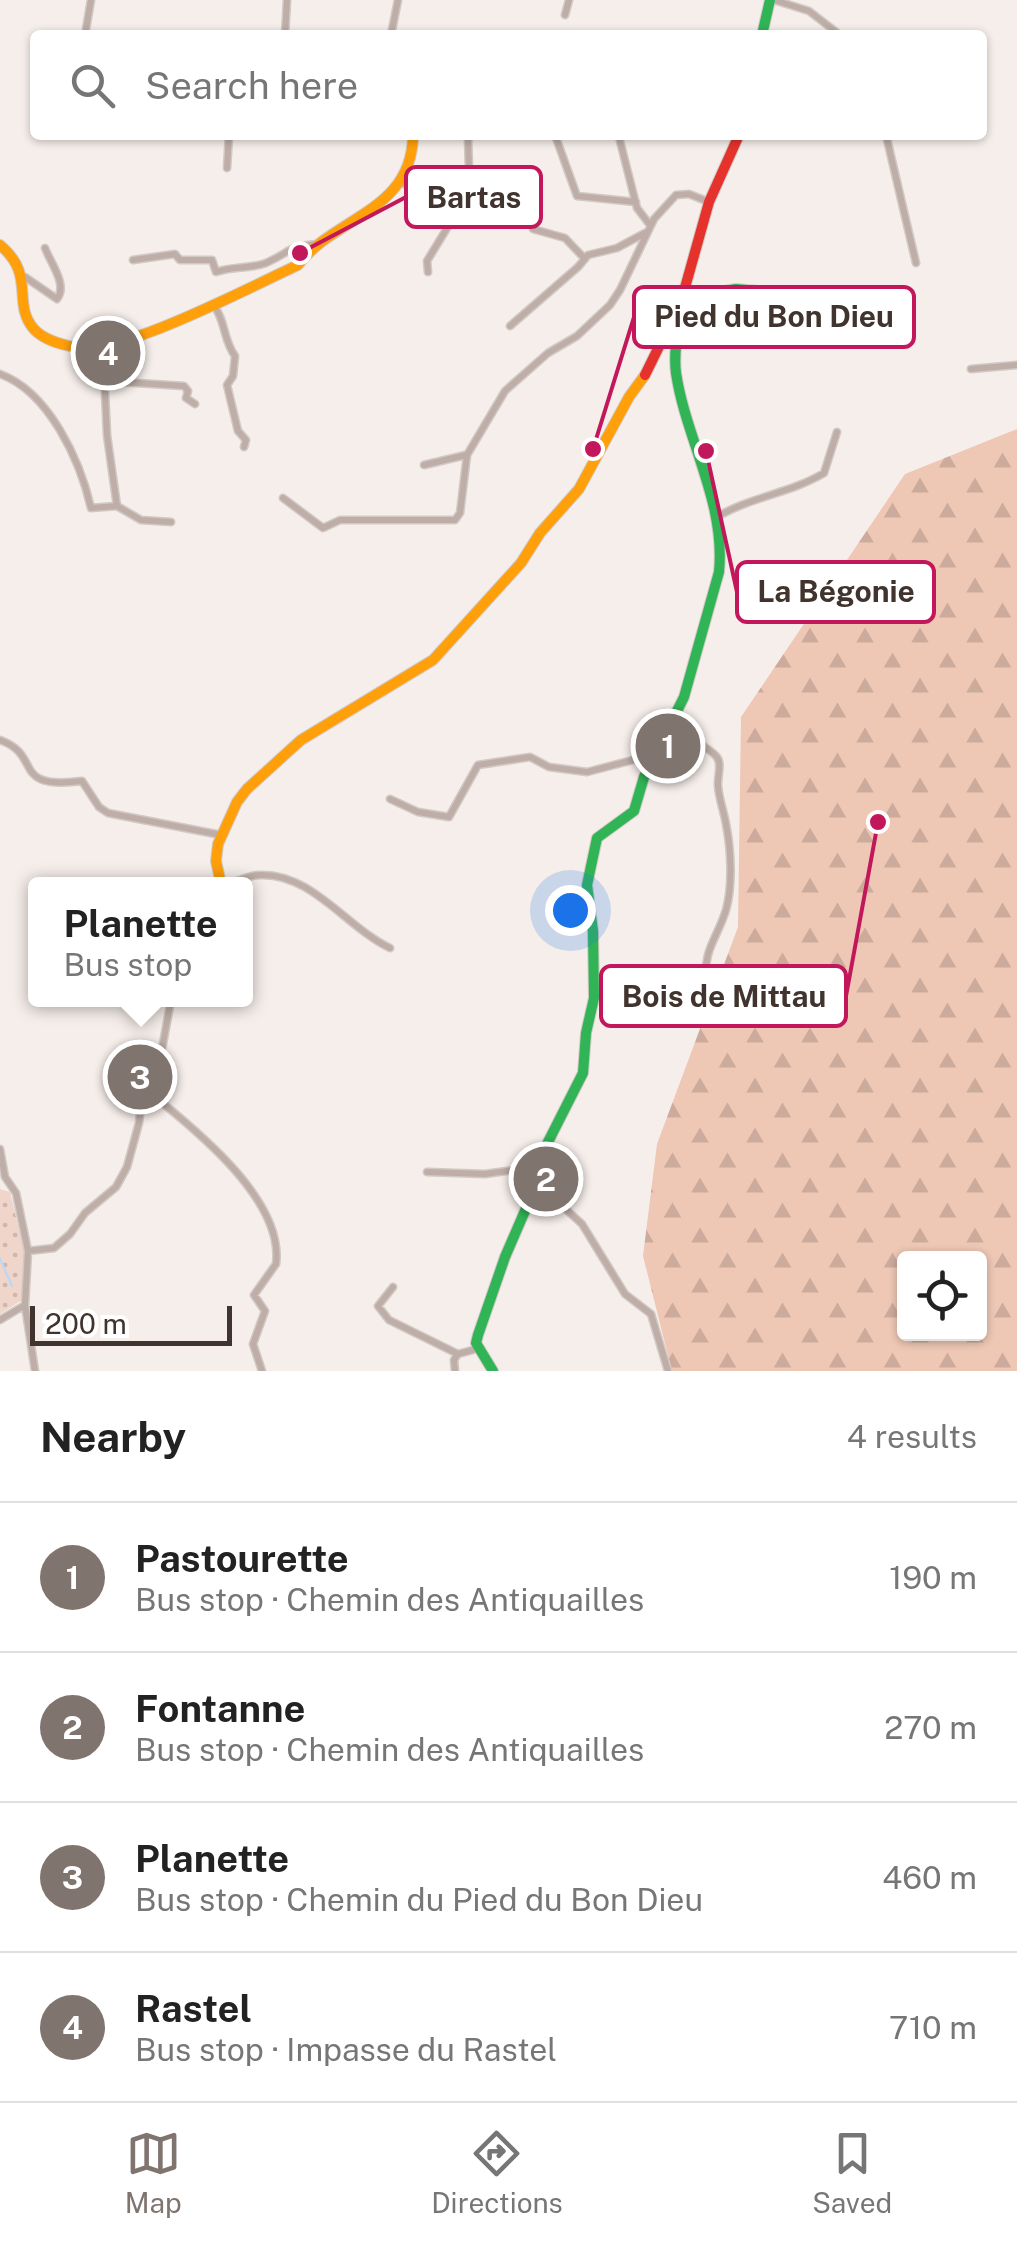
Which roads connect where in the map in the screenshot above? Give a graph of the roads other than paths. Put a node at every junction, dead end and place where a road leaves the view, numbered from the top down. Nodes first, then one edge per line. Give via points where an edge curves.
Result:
1 (90, 0) edge
2 (288, 0) edge
3 (398, 0) edge
4 (570, 0) edge
5 (772, 0) edge
6 (565, 15) dead end
7 (86, 30) edge
8 (285, 30) edge
9 (392, 30) edge
10 (763, 30) edge
11 (833, 30) edge
12 (229, 140) edge
13 (412, 140) edge
14 (468, 140) edge
15 (557, 140) edge
16 (737, 140) edge
17 (887, 140) edge
18 (620, 141) dead end
19 (226, 168) dead end
20 (402, 182) junction
21 (636, 202) junction
22 (709, 202) junction
23 (648, 229) junction
24 (321, 244) junction
25 (0, 245) edge
26 (45, 248) dead end
27 (585, 259) junction
28 (133, 260) dead end
29 (916, 263) dead end
30 (428, 272) dead end
31 (24, 277) junction
32 (770, 292) dead end
33 (682, 297) junction
34 (213, 304) junction
35 (510, 326) dead end
36 (103, 350) junction
37 (1017, 364) edge
38 (971, 369) dead end
39 (0, 374) edge
40 (106, 382) junction
41 (195, 404) dead end
42 (838, 432) dead end
43 (244, 447) dead end
44 (467, 454) junction
45 (424, 465) dead end
46 (283, 498) dead end
47 (117, 506) junction
48 (716, 517) junction
49 (171, 522) dead end
50 (674, 722) junction
51 (0, 740) edge
52 (658, 754) junction
53 (390, 799) dead end
54 (222, 835) junction
55 (222, 877) edge
56 (247, 877) edge
57 (390, 948) dead end
58 (706, 983) dead end
59 (170, 1007) edge
60 (160, 1060) junction
61 (0, 1149) edge
62 (543, 1166) junction
63 (427, 1172) dead end
64 (538, 1183) junction
65 (28, 1251) junction
66 (393, 1287) dead end
67 (25, 1305) junction
68 (0, 1320) edge
69 (480, 1348) junction
70 (458, 1354) junction
71 (35, 1371) edge
72 (262, 1371) edge
73 (455, 1371) edge
74 (494, 1371) edge
75 (668, 1371) edge

1 - 7 street
2 - 8 street
3 - 9 street
4 - 6 street
5 - 10 street
5 - 11 street via 808,11
12 - 19 street
13 - 20 street
14 - 27 street via 469,169 521,183 536,200 534,229 564,238
15 - 21 street via 577,196
16 - 22 street
17 - 29 street
18 - 21 street
20 - 24 street
20 - 30 street via 424,193 449,226 427,261
21 - 23 street
22 - 23 street via 676,195
22 - 33 street
23 - 27 street
23 - 44 street via 610,306 510,383
24 - 28 street via 292,246 266,262 216,272 212,260 180,260 175,254
24 - 34 street via 298,266
25 - 31 street
26 - 31 street via 61,296 48,296
27 - 35 street
31 - 36 street via 34,329 54,341
32 - 33 street
33 - 48 street via 676,371
33 - 54 street via 654,362 578,489 521,563 433,660 287,752 247,789
34 - 36 street
34 - 43 street via 236,356 227,385
36 - 40 street
37 - 38 street
39 - 47 street via 19,381 60,430 83,474 91,508
40 - 41 street via 184,386
40 - 47 street
42 - 48 street via 824,473
44 - 45 street
44 - 46 street via 454,520 340,520 323,528
47 - 49 street via 141,520
48 - 50 street via 719,572
50 - 52 street
50 - 58 street via 719,762 730,855 726,908 707,950
51 - 54 street via 17,748 37,780 82,781 108,813
52 - 53 street via 587,772 530,757 478,765 448,818
52 - 62 street via 634,811 595,847 587,885 594,998 583,1073
54 - 55 street via 216,861
56 - 57 street via 299,883
59 - 60 street
60 - 65 street via 143,1088 127,1167 116,1187 54,1248
60 - 72 street via 160,1101 204,1137 262,1206 272,1229 276,1264 254,1294 265,1311 253,1344
61 - 65 street
62 - 63 street
62 - 64 street
64 - 69 street via 505,1257 478,1335
64 - 75 street via 582,1224 626,1294 651,1314
65 - 67 street
66 - 70 street via 378,1306 390,1320
67 - 68 street
67 - 71 street
69 - 70 street
69 - 74 street
70 - 73 street

